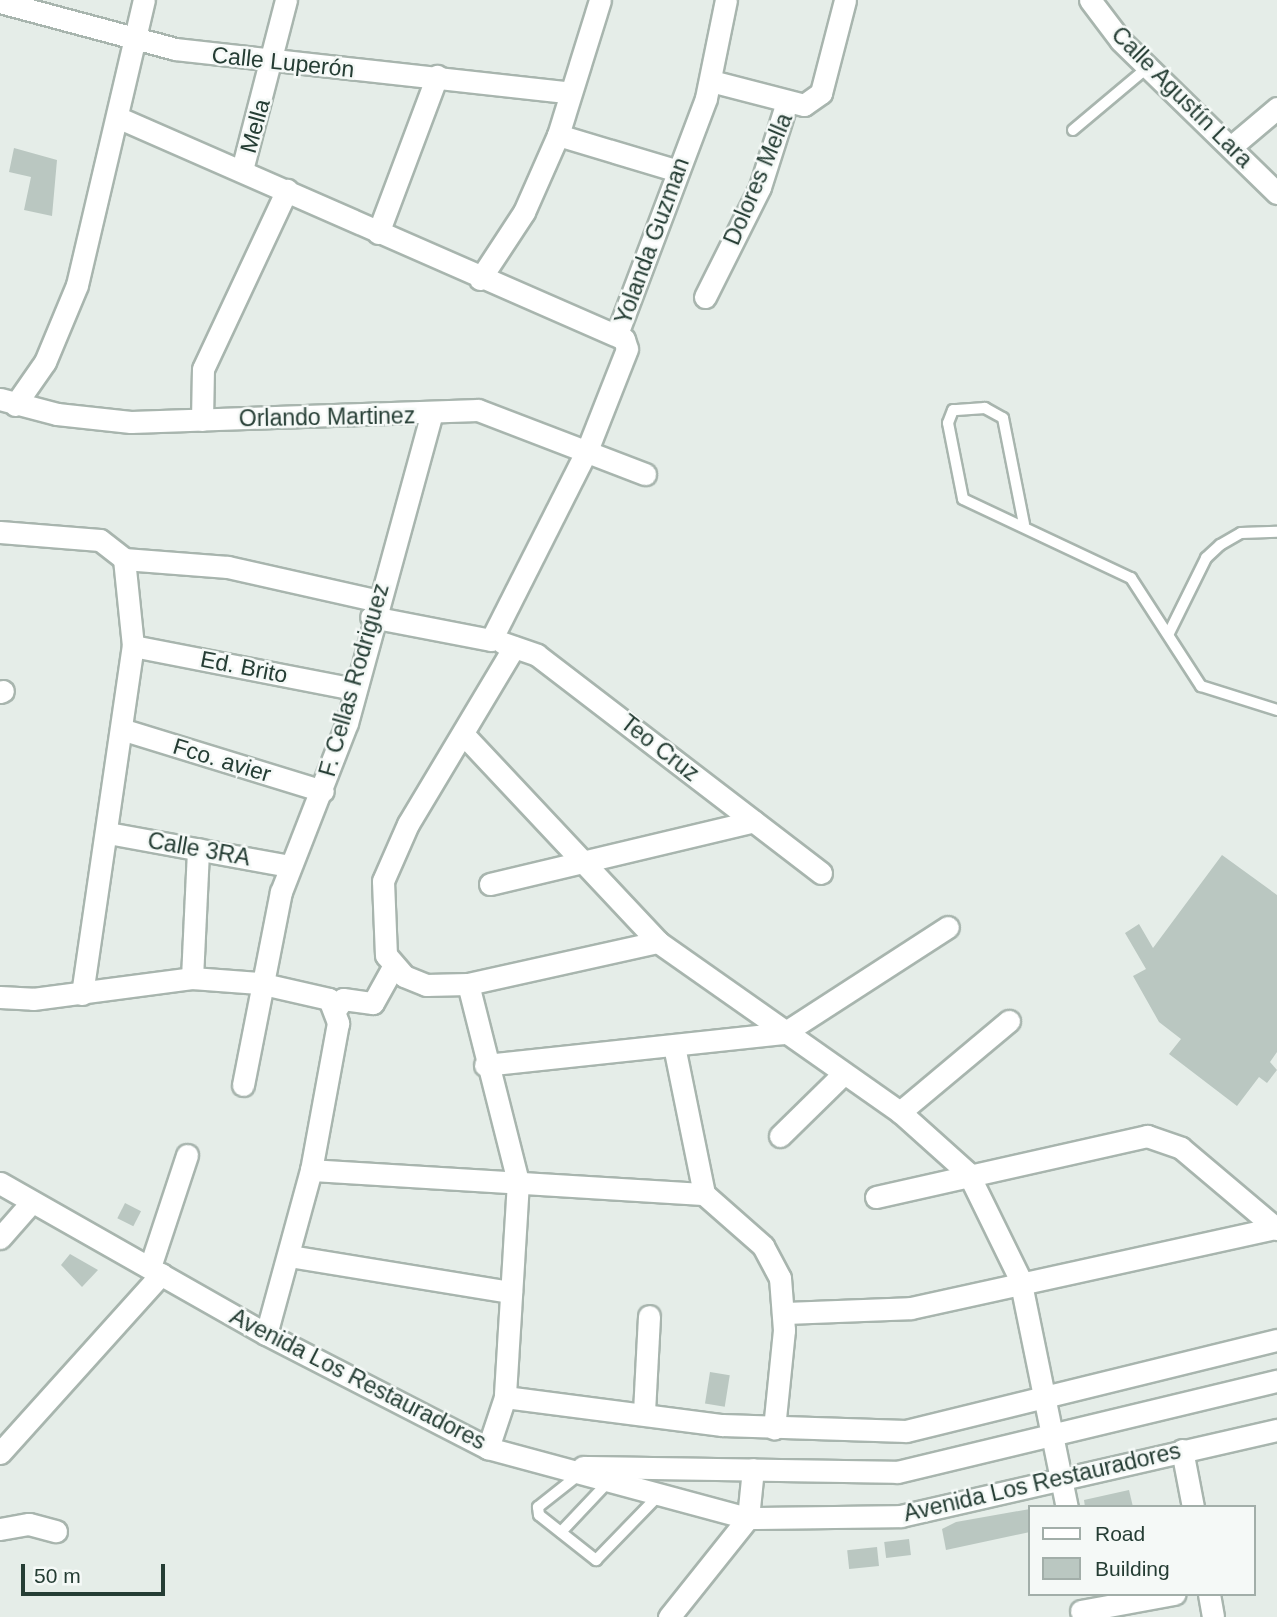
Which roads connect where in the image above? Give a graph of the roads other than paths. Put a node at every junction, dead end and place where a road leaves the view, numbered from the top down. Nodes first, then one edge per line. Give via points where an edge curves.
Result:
1 (144, 0) edge
2 (286, 0) edge
3 (600, 0) edge
4 (726, 0) edge
5 (845, 0) edge
6 (1090, 0) edge
7 (0, 2) edge
8 (42, 7) edge
9 (135, 40) junction
10 (274, 62) junction
11 (1148, 67) junction
12 (437, 76) junction
13 (711, 81) junction
14 (570, 93) junction
15 (786, 104) junction
16 (1277, 108) edge
17 (117, 117) junction
18 (1073, 130) dead end
19 (558, 135) junction
20 (1232, 146) junction
21 (242, 170) junction
22 (678, 172) junction
23 (287, 190) junction
24 (1277, 193) edge
25 (378, 233) junction
26 (480, 279) junction
27 (705, 297) dead end
28 (617, 334) junction
29 (8, 402) edge
30 (431, 415) junction
31 (202, 420) junction
32 (589, 448) junction
33 (645, 474) dead end
34 (1024, 524) junction
35 (1277, 532) edge
36 (0, 533) edge
37 (124, 559) junction
38 (373, 608) junction
39 (1169, 633) junction
40 (491, 640) junction
41 (133, 646) junction
42 (514, 647) junction
43 (355, 689) junction
44 (1277, 710) edge
45 (121, 729) junction
46 (463, 734) junction
47 (323, 791) junction
48 (754, 821) junction
49 (108, 833) junction
50 (198, 849) junction
51 (582, 861) junction
52 (289, 866) junction
53 (821, 873) dead end
54 (490, 884) dead end
55 (948, 927) dead end
56 (658, 942) junction
57 (393, 967) junction
58 (192, 978) junction
59 (259, 983) junction
60 (468, 984) junction
61 (82, 994) junction
62 (0, 997) edge
63 (335, 1009) junction
64 (1009, 1021) dead end
65 (784, 1033) junction
66 (674, 1046) junction
67 (485, 1065) junction
68 (842, 1075) junction
69 (243, 1085) dead end
70 (900, 1112) junction
71 (780, 1136) dead end
72 (187, 1155) dead end
73 (311, 1170) junction
74 (968, 1173) junction
75 (518, 1182) junction
76 (0, 1183) edge
77 (704, 1194) junction
78 (876, 1198) dead end
79 (29, 1205) junction
80 (1276, 1228) edge
81 (0, 1238) edge
82 (290, 1256) junction
83 (156, 1270) junction
84 (1020, 1279) junction
85 (511, 1292) junction
86 (783, 1313) junction
87 (649, 1316) dead end
88 (266, 1334) junction
89 (1277, 1340) edge
90 (1277, 1381) edge
91 (505, 1397) junction
92 (1049, 1399) junction
93 (644, 1412) junction
94 (774, 1428) junction
95 (1277, 1430) edge
96 (1055, 1434) junction
97 (488, 1448) junction
98 (1182, 1450) junction
99 (0, 1453) edge
100 (559, 1467) junction
101 (753, 1469) junction
102 (581, 1473) junction
103 (609, 1481) junction
104 (1063, 1481) junction
105 (660, 1494) junction
106 (1067, 1505) edge
107 (1193, 1505) edge
108 (748, 1518) junction
109 (0, 1529) edge
110 (57, 1531) dead end
111 (561, 1532) junction
112 (1161, 1596) edge
113 (1209, 1596) edge
114 (1080, 1608) edge
115 (669, 1617) edge
116 (1213, 1617) edge

1 - 9 street
2 - 10 street, Mella
3 - 14 street
4 - 13 street, Yolanda Guzman
5 - 15 street, Dolores Mella via 821,93 804,105
6 - 11 street, Calle Agustín Lara
7 - 8 street, Calle Luperón
8 - 9 street, Calle Luperón
9 - 10 street, Calle Luperón
9 - 17 street
10 - 12 street, Calle Luperón
10 - 21 street, Mella
11 - 18 lane
11 - 20 street, Calle Agustín Lara
12 - 14 street, Calle Luperón
12 - 25 street
13 - 15 street
13 - 22 street, Yolanda Guzman
14 - 19 street
15 - 27 street, Dolores Mella via 760,187
16 - 20 street
17 - 21 street
17 - 29 street via 77,285 45,362
19 - 22 street
19 - 26 street via 524,212
20 - 24 street, Calle Agustín Lara
21 - 23 street
22 - 28 street, Yolanda Guzman
23 - 25 street
23 - 31 street via 203,369
25 - 26 street
26 - 28 street
28 - 32 street, Yolanda Guzman via 627,349
29 - 31 street, Orlando Martinez via 95,421
30 - 31 street, Orlando Martinez
30 - 32 street, Orlando Martinez via 486,411
30 - 38 street, F. Cellas Rodriguez
32 - 33 street, Orlando Martinez
32 - 40 street, Yolanda Guzman
34 - 34 lane via 963,499 948,423 953,410 985,408 1003,418
34 - 39 lane via 1131,578
35 - 39 lane via 1241,533 1206,558
36 - 37 street via 100,540
37 - 38 street via 228,567
37 - 41 street
38 - 40 street
38 - 43 street, F. Cellas Rodriguez
39 - 44 lane via 1201,686
40 - 42 street, Teo Cruz
41 - 43 street, Ed. Brito
41 - 45 street
42 - 46 street
42 - 48 street, Teo Cruz via 559,672
43 - 47 street, F. Cellas Rodriguez
45 - 47 street, Fco. avier
45 - 49 street
46 - 51 street
46 - 57 street via 408,824 383,881 381,924
47 - 52 street, F. Cellas Rodriguez
48 - 51 street
48 - 53 street, Teo Cruz
49 - 50 street, Calle 3RA
49 - 61 street
50 - 52 street, Calle 3RA
50 - 58 street
51 - 54 street
51 - 56 street
52 - 59 street, F. Cellas Rodriguez
55 - 65 street
56 - 60 street
56 - 65 street
57 - 60 street via 426,985
57 - 63 street via 373,1003 343,999
58 - 59 street
58 - 61 street
59 - 63 street via 316,995
59 - 69 street, F. Cellas Rodriguez
60 - 67 street
61 - 62 street
63 - 73 street
64 - 70 street
65 - 66 street
65 - 68 street
66 - 67 street
66 - 77 street
67 - 75 street
68 - 70 street
68 - 71 street
70 - 74 street
72 - 83 street
73 - 75 street
73 - 82 street
74 - 78 street
74 - 80 street via 1147,1136 1181,1148
74 - 84 street
75 - 77 street
75 - 85 street
76 - 79 street, Avenida Los Restauradores
77 - 86 street via 762,1246 780,1278
79 - 81 street
79 - 83 street, Avenida Los Restauradores
80 - 84 street
82 - 85 street
82 - 88 street
83 - 88 street, Avenida Los Restauradores
83 - 99 street
84 - 86 street via 911,1308
84 - 92 street
85 - 91 street
86 - 94 street
87 - 93 street
88 - 97 street, Avenida Los Restauradores
89 - 92 street
90 - 96 street
91 - 93 street
91 - 97 street
92 - 94 street via 938,1428
92 - 96 street
93 - 94 street
95 - 98 street, Avenida Los Restauradores
96 - 101 street via 897,1472
96 - 104 street
97 - 100 street, Avenida Los Restauradores
98 - 104 street, Avenida Los Restauradores
98 - 107 street
100 - 101 street
100 - 102 street, Avenida Los Restauradores
101 - 108 street
102 - 103 street, Avenida Los Restauradores
102 - 111 lane via 538,1507
103 - 105 street, Avenida Los Restauradores
103 - 111 lane
104 - 106 street
104 - 108 street, Avenida Los Restauradores via 901,1516
105 - 108 street, Avenida Los Restauradores
105 - 111 lane via 601,1561
108 - 115 street
109 - 110 street via 30,1524
112 - 114 street
113 - 116 street

